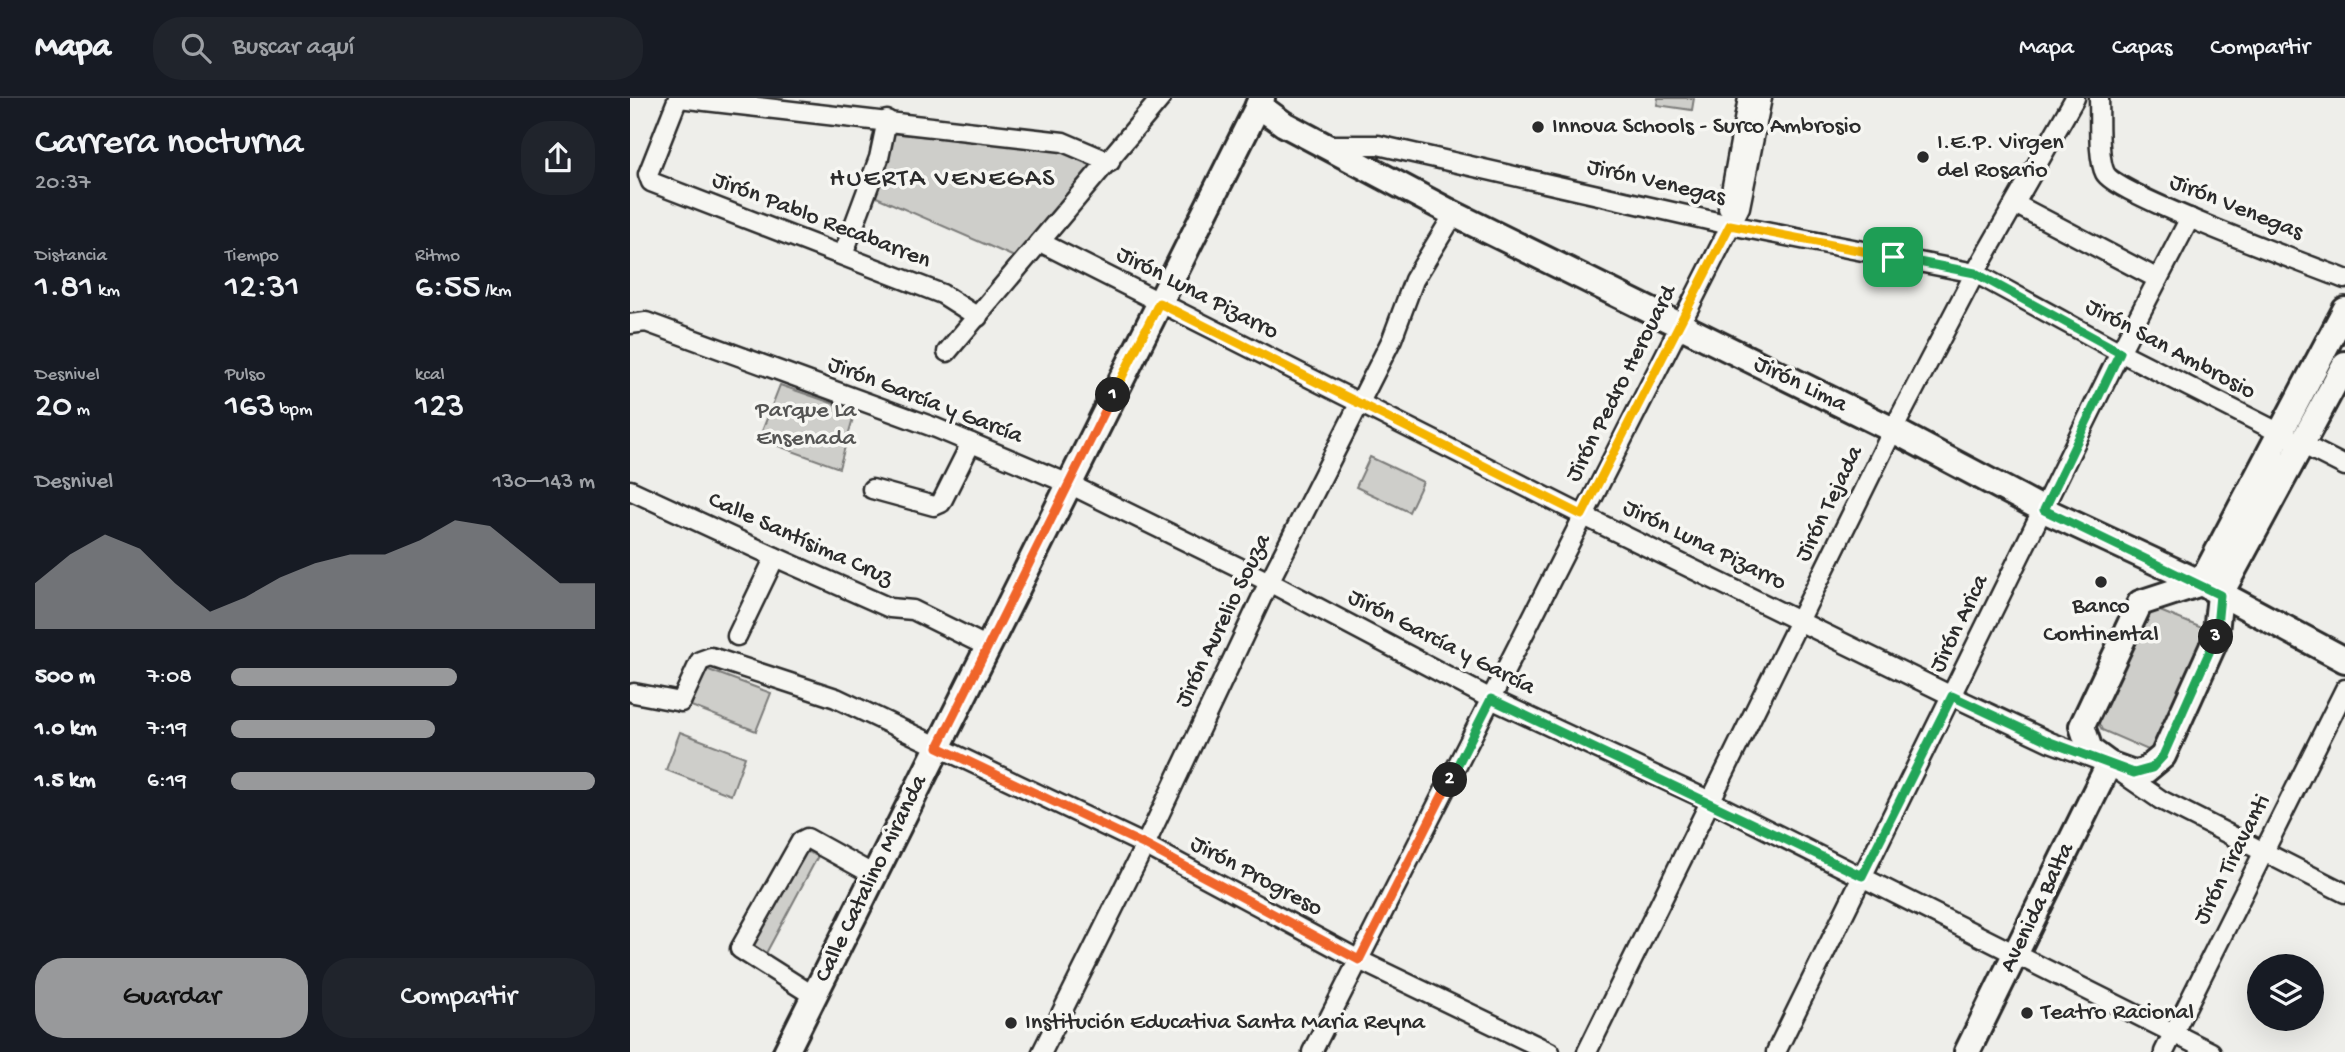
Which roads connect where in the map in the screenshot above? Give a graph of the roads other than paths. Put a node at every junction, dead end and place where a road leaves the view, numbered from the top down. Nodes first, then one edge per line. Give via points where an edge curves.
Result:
1 (677, 98) edge
2 (1161, 98) edge
3 (1748, 98) edge
4 (1762, 98) edge
5 (2076, 98) edge
6 (2099, 98) edge
7 (1256, 100) edge
8 (887, 120) junction
9 (1327, 145) junction
10 (1110, 162) junction
11 (2015, 204) junction
12 (1454, 214) junction
13 (2190, 218) junction
14 (1730, 225) junction
15 (1042, 243) junction
16 (843, 255) junction
17 (1975, 273) junction
18 (2158, 279) junction
19 (2345, 279) edge
20 (1159, 303) junction
21 (2345, 310) edge
22 (978, 317) junction
23 (630, 324) edge
24 (1679, 326) junction
25 (947, 352) dead end
26 (2120, 352) junction
27 (2345, 364) edge
28 (1360, 403) junction
29 (1893, 430) junction
30 (2291, 440) junction
31 (971, 443) junction
32 (2345, 466) edge
33 (1069, 484) junction
34 (872, 489) dead end
35 (630, 490) edge
36 (2044, 510) junction
37 (1582, 515) junction
38 (775, 557) junction
39 (2160, 564) junction
40 (1269, 582) junction
41 (2210, 589) junction
42 (2140, 603) junction
43 (1801, 620) junction
44 (737, 636) dead end
45 (988, 646) junction
46 (2345, 660) edge
47 (2345, 689) edge
48 (634, 693) dead end
49 (1952, 696) junction
50 (1491, 699) junction
51 (938, 747) junction
52 (2109, 764) junction
53 (1712, 802) junction
54 (1145, 845) junction
55 (2265, 852) junction
56 (874, 875) junction
57 (1862, 876) junction
58 (2345, 893) edge
59 (2015, 955) junction
60 (1359, 960) junction
61 (814, 996) junction
62 (2173, 1034) junction
63 (786, 1052) edge
64 (1042, 1052) edge
65 (1312, 1052) edge
66 (1550, 1052) edge
67 (1587, 1052) edge
68 (1776, 1052) edge
69 (1967, 1052) edge
70 (2164, 1052) edge
71 (2211, 1052) edge

1 - 8 street
1 - 16 street, Jirón Pablo Recabarren via 648,174 651,183
2 - 10 street
3 - 14 street via 1728,205
4 - 14 street, Jirón Pedro Herouard via 1740,207
5 - 11 street, Jirón Tejada
6 - 13 street, Jirón Venegas via 2105,174 2116,184
7 - 9 street, Jirón Lima via 1284,124
7 - 20 street, Calle Catalino Miranda
8 - 10 street via 1063,142
8 - 16 street via 879,158
9 - 12 street, Jirón Lima
9 - 14 street, Jirón Venegas via 1378,145
10 - 15 street
11 - 17 street, Jirón Tejada
11 - 18 street
12 - 24 street, Jirón Lima
12 - 28 street, Jirón Aurelio Souza via 1414,280 1392,339
13 - 18 street, Jirón Arica
13 - 19 street, Jirón Venegas
14 - 17 street, Jirón Venegas
14 - 24 street, Jirón Pedro Herouard
15 - 20 street, Jirón Luna Pizarro
15 - 22 street
16 - 22 street, Jirón Pablo Recabarren via 942,294
17 - 26 street, Jirón San Ambrosio
17 - 29 street, Jirón Tejada
18 - 26 street, Jirón Arica
20 - 28 street, Jirón Luna Pizarro
20 - 33 street, Calle Catalino Miranda
21 - 30 street
22 - 25 street
23 - 31 street, Jirón García y García via 646,323
24 - 29 street, Jirón Lima
24 - 37 street, Jirón Pedro Herouard
26 - 30 street, Jirón San Ambrosio
26 - 36 street, Jirón Arica
27 - 30 street
28 - 37 street, Jirón Luna Pizarro
28 - 40 street, Jirón Aurelio Souza
29 - 36 street, Jirón Lima
29 - 43 street, Jirón Tejada
30 - 32 street, Jirón San Ambrosio
30 - 41 street
31 - 33 street, Jirón García y García
31 - 34 street via 941,503 934,506
33 - 40 street, Jirón García y García
33 - 45 street, Calle Catalino Miranda
35 - 38 street, Calle Santísima Cruz
36 - 39 street, Jirón Lima
36 - 49 street, Jirón Arica
37 - 43 street, Jirón Luna Pizarro
37 - 50 street, Jirón Pedro Herouard
38 - 44 street
38 - 45 street, Calle Santísima Cruz via 890,608 913,610
39 - 41 street, Jirón Lima
39 - 42 street
40 - 50 street, Jirón García y García
40 - 54 street, Jirón Aurelio Souza
41 - 42 street
41 - 46 street, Jirón Lima
41 - 52 street via 2216,641 2163,756 2134,773
42 - 52 street via 2082,726 2090,750
43 - 49 street, Jirón Luna Pizarro
43 - 53 street, Jirón Tejada
45 - 51 street, Calle Catalino Miranda
47 - 55 street, Jirón Tiravanti
48 - 51 street, Jirón Progreso via 681,702 700,661 711,657 836,698
49 - 52 street, Jirón Luna Pizarro
49 - 57 street, Jirón Arica
50 - 53 street, Jirón García y García
50 - 60 street, Jirón Pedro Herouard
51 - 54 street, Jirón Progreso
51 - 56 street, Calle Catalino Miranda
52 - 55 street, Jirón Luna Pizarro via 2161,800
52 - 59 street, Avenida Balta
53 - 57 street, Jirón García y García
53 - 67 street, Jirón Tejada
54 - 60 street, Jirón Progreso
54 - 64 street, Jirón Aurelio Souza
55 - 58 street, Jirón Luna Pizarro
55 - 62 street, Jirón Tiravanti
56 - 61 street, Calle Catalino Miranda
56 - 61 street via 807,838 801,841 740,949
57 - 59 street, Jirón García y García
57 - 68 street, Jirón Arica
59 - 62 street, Jirón García y García
59 - 69 street, Avenida Balta
60 - 65 street, Jirón Pedro Herouard
60 - 66 street, Jirón Progreso
61 - 63 street, Calle Catalino Miranda
62 - 70 street, Jirón Tiravanti
62 - 71 street, Jirón García y García

